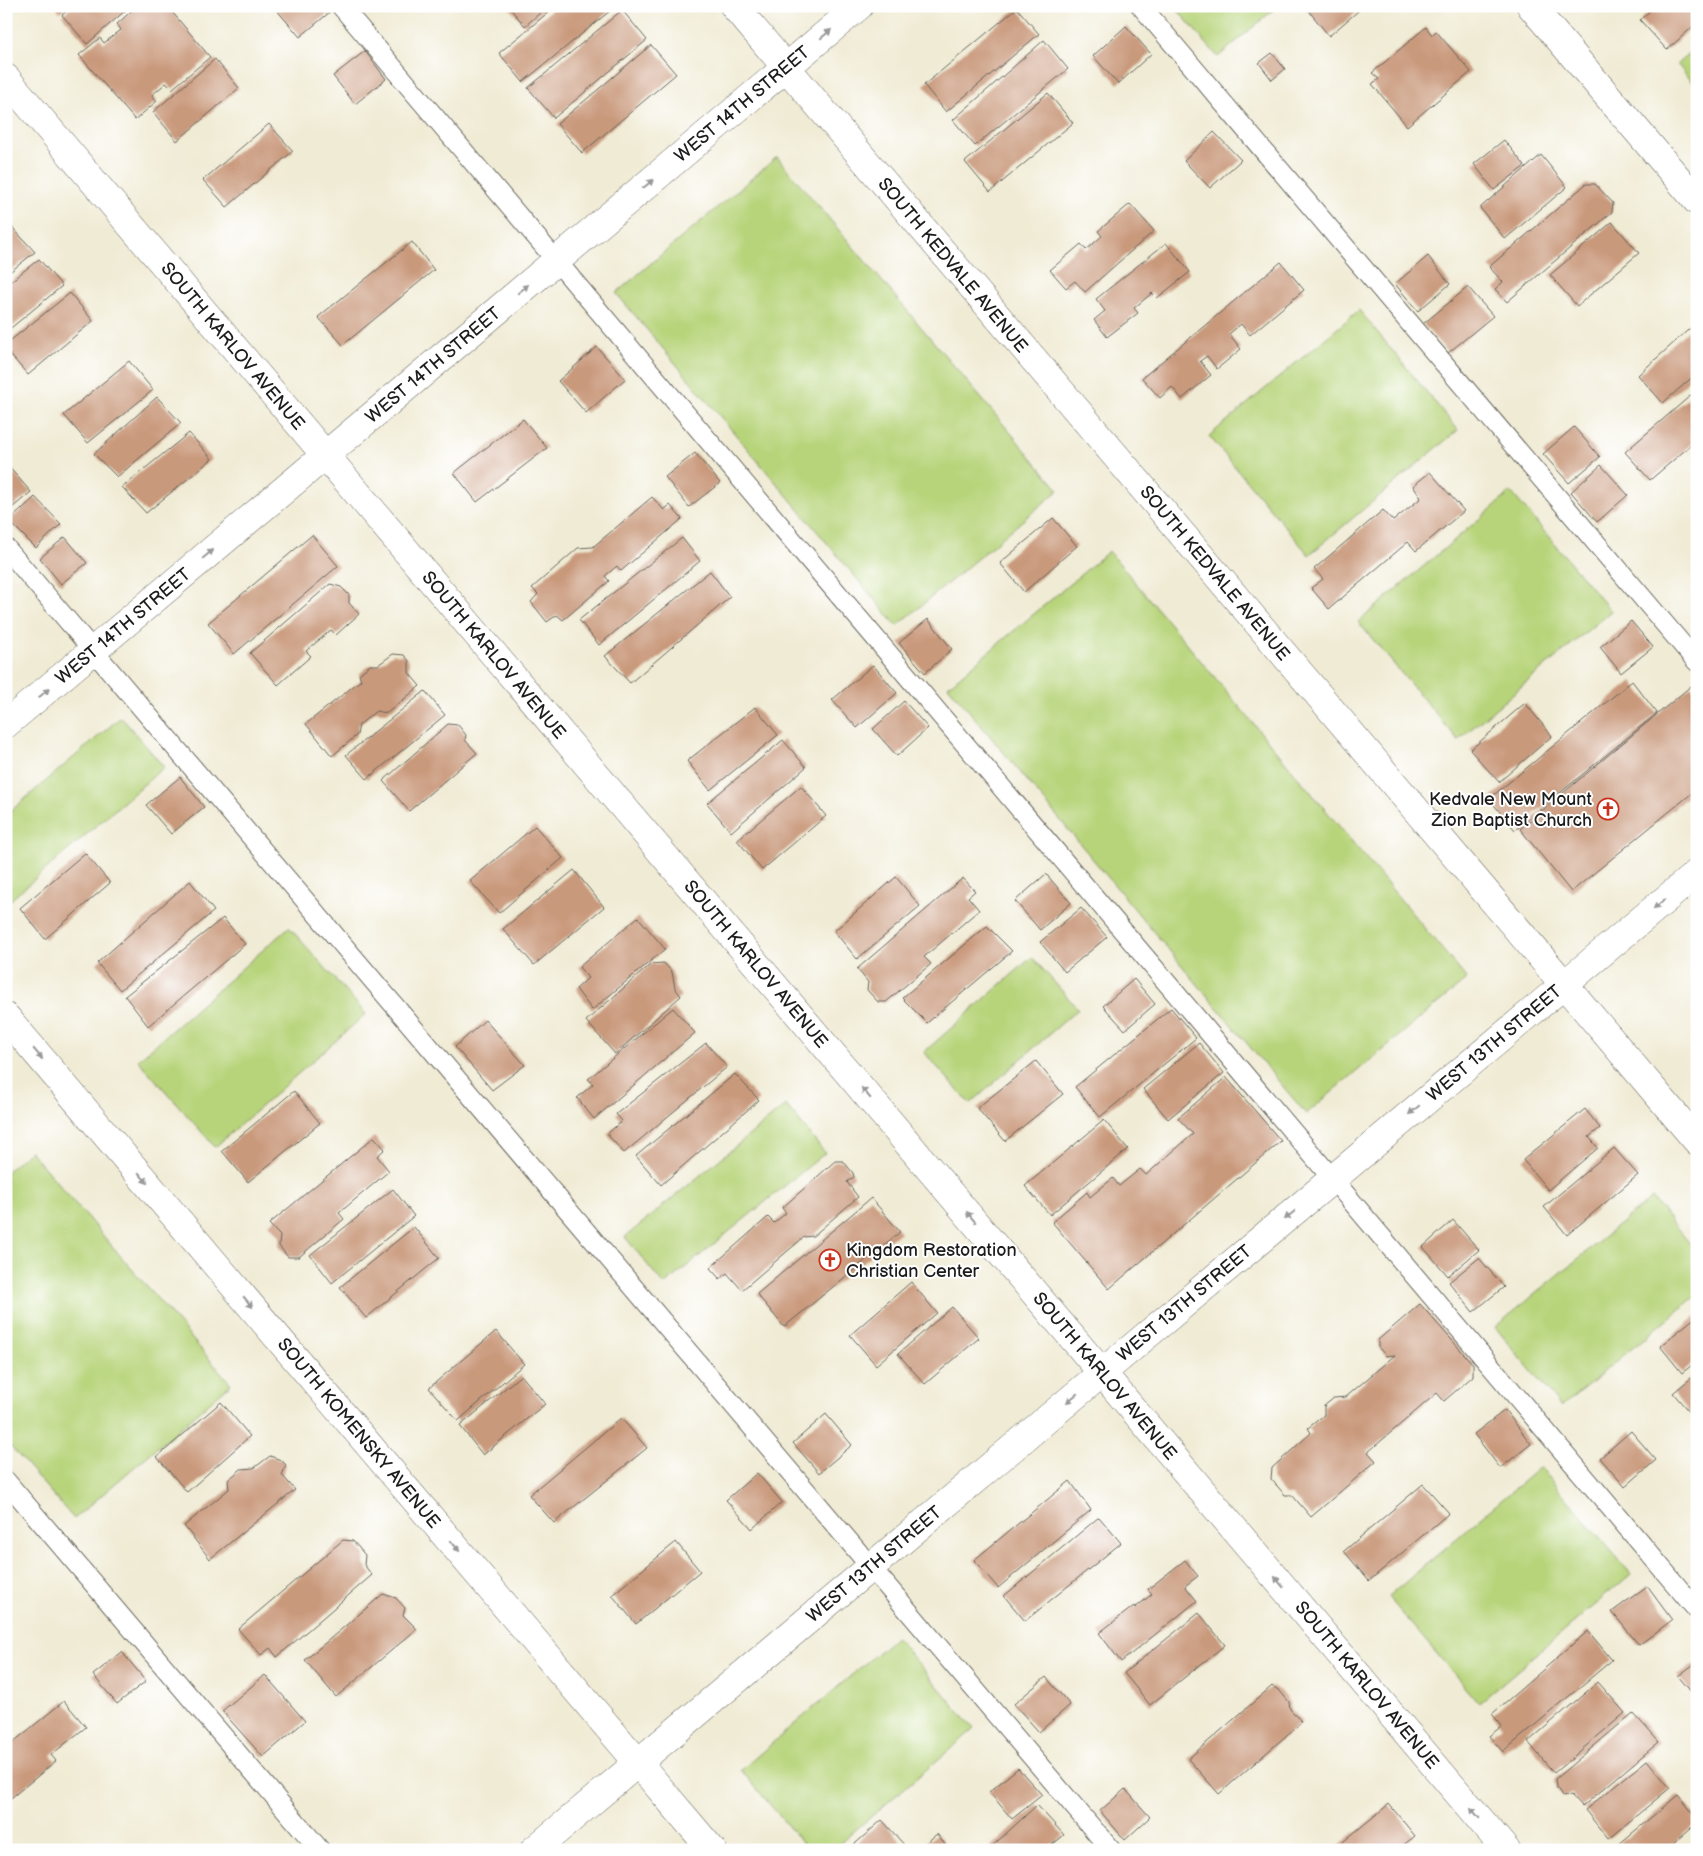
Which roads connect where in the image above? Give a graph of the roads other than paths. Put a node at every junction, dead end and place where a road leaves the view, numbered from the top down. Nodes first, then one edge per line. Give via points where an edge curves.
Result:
1 (341, 6) edge
2 (734, 6) edge
3 (859, 6) edge
4 (1141, 6) edge
5 (1531, 6) edge
6 (786, 67) junction
7 (6, 78) edge
8 (1697, 201) edge
9 (556, 261) junction
10 (326, 456) junction
11 (6, 548) edge
12 (94, 651) junction
13 (1697, 662) edge
14 (6, 724) edge
15 (1697, 873) edge
16 (1564, 984) junction
17 (6, 1017) edge
18 (1697, 1141) edge
19 (1332, 1179) junction
20 (1102, 1373) junction
21 (6, 1481) edge
22 (872, 1566) junction
23 (1697, 1610) edge
24 (638, 1762) junction
25 (320, 1850) edge
26 (534, 1850) edge
27 (712, 1850) edge
28 (1112, 1850) edge
29 (1506, 1850) edge

1 - 9 lane
2 - 6 street, SOUTH KEDVALE AVENUE
6 -> 3 street, WEST 14TH STREET
4 - 13 lane
5 - 8 street
9 -> 6 street, WEST 14TH STREET
6 - 16 street, SOUTH KEDVALE AVENUE
7 - 10 street, SOUTH KARLOV AVENUE
10 -> 9 street, WEST 14TH STREET
9 - 19 lane
12 -> 10 street, WEST 14TH STREET
20 -> 10 street, SOUTH KARLOV AVENUE
11 - 12 lane
14 -> 12 street, WEST 14TH STREET
12 - 22 lane
15 -> 16 street, WEST 13TH STREET
16 - 18 street, SOUTH KEDVALE AVENUE
16 -> 19 street, WEST 13TH STREET
17 -> 24 street, SOUTH KOMENSKY AVENUE
19 -> 20 street, WEST 13TH STREET
19 - 23 lane
20 -> 22 street, WEST 13TH STREET
29 -> 20 street, SOUTH KARLOV AVENUE
21 - 25 lane
22 - 24 street, WEST 13TH STREET
22 - 28 lane
24 - 26 street, WEST 13TH STREET
24 - 27 street, SOUTH KOMENSKY AVENUE

